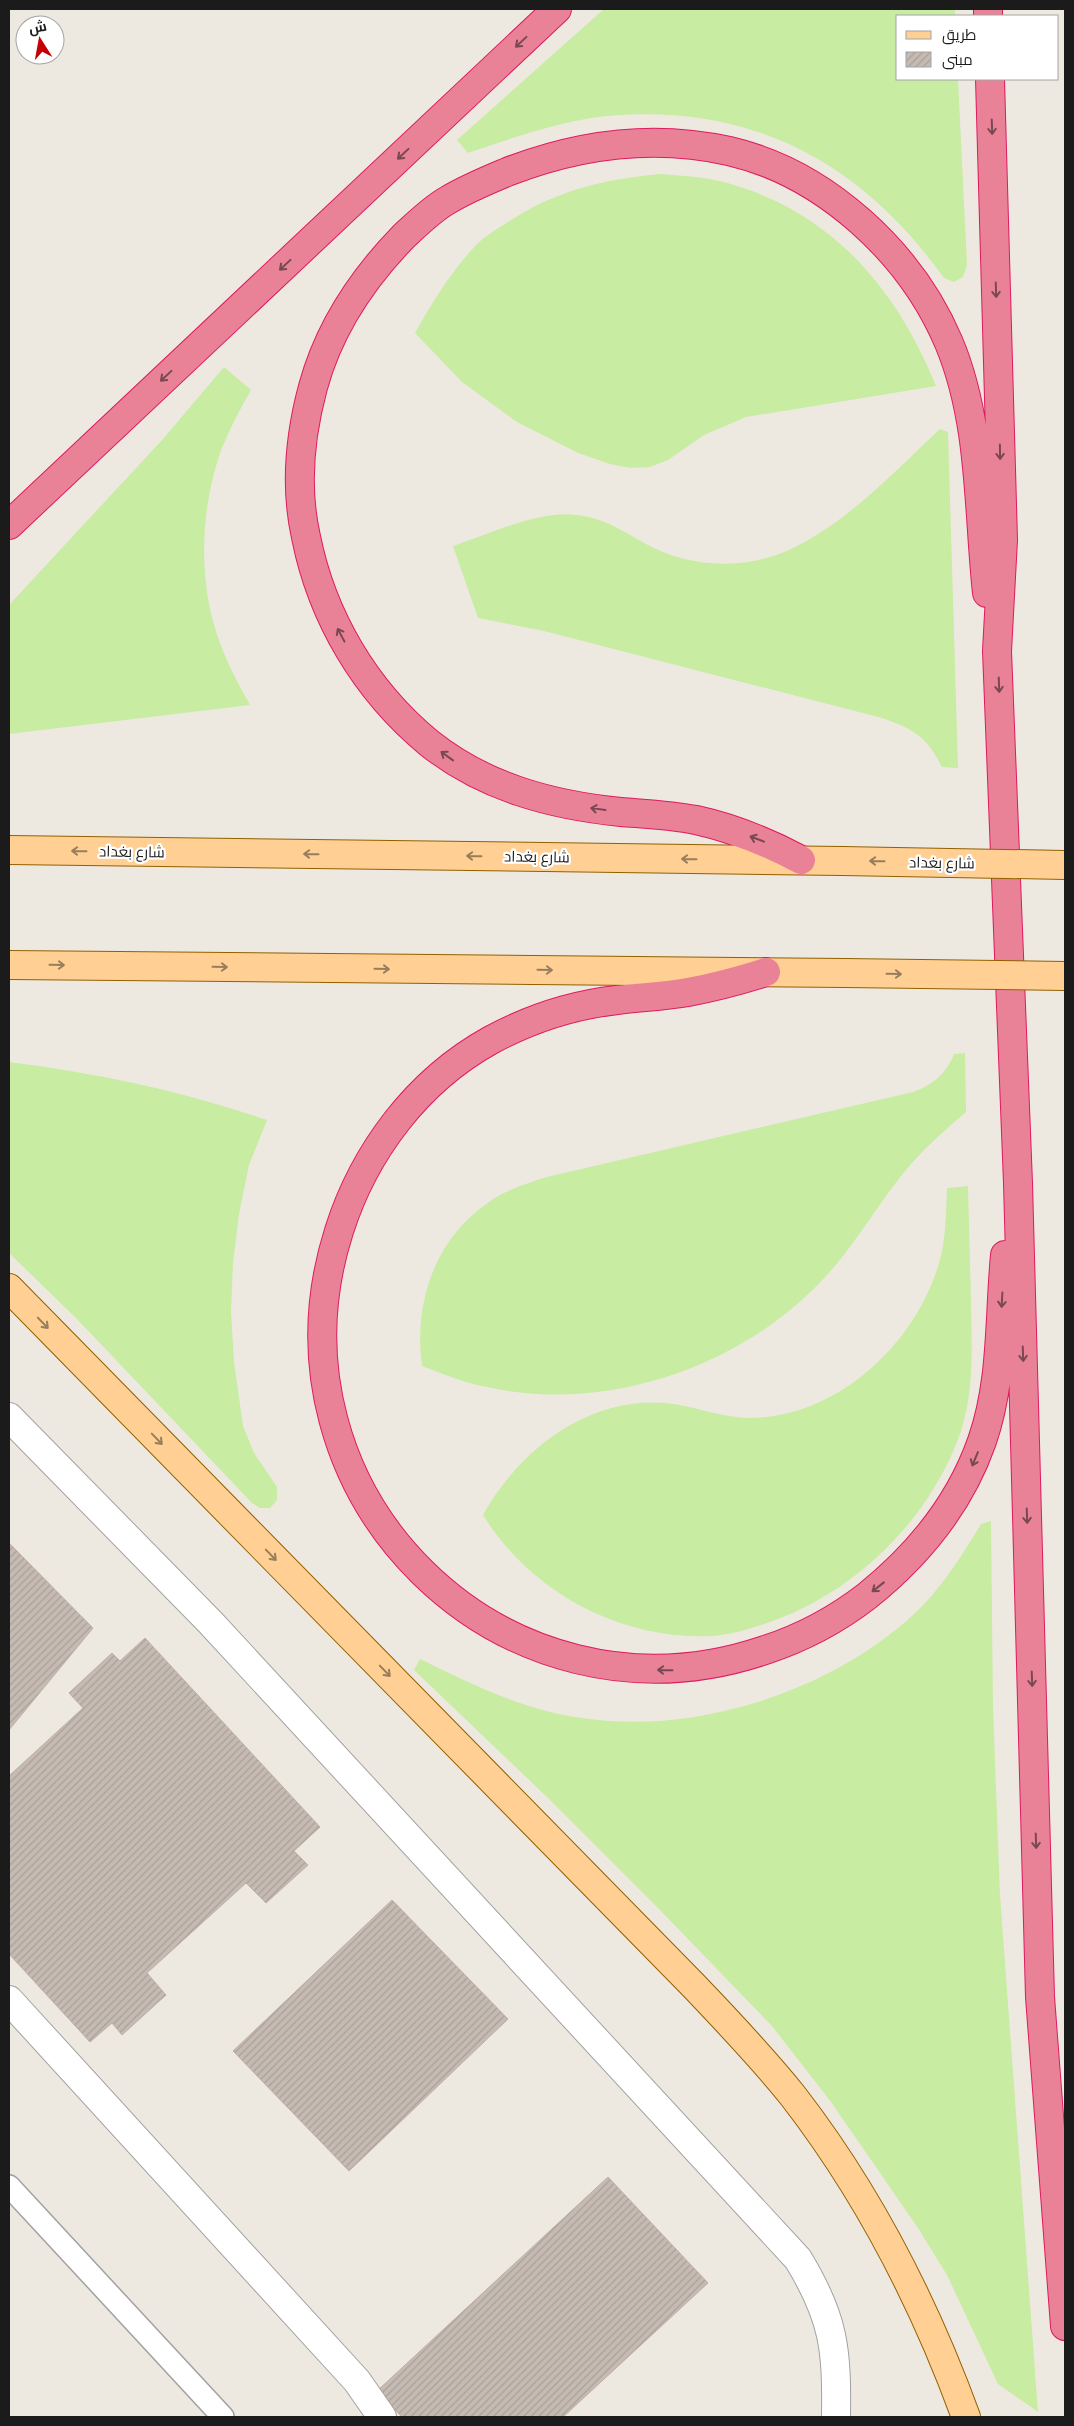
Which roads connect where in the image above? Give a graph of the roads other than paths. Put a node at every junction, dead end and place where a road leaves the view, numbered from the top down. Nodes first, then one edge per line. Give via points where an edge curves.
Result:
1 (557, 9) edge
2 (990, 80) edge
3 (9, 525) edge
4 (997, 651) junction
5 (9, 850) edge
6 (801, 860) junction
7 (1065, 865) edge
8 (9, 965) edge
9 (766, 972) junction
10 (1065, 976) edge
11 (1018, 1183) junction
12 (9, 1288) edge
13 (9, 1417) edge
14 (9, 2000) edge
15 (9, 2186) edge
16 (1065, 2326) edge
17 (222, 2417) edge
18 (382, 2417) edge
19 (836, 2417) edge
20 (966, 2417) edge

1 -> 3 highway
2 -> 4 highway via 1003,540
6 -> 4 highway via 732,829 696,820 576,806 506,788 479,776 428,742 384,699 361,669 332,618 311,564 300,488 301,449 318,366 356,291 382,258 446,201 541,159 592,147 645,142 697,145 734,152 777,168 833,200 888,249 911,278 948,338 970,406 988,607
4 -> 11 highway
6 -> 5 main road, شارع بغداد
7 -> 6 main road, شارع بغداد, bridge
8 -> 9 main road
9 -> 10 main road, bridge
11 -> 9 highway via 1005,1257 998,1369 982,1442 967,1477 936,1528 895,1574 847,1612 792,1641 734,1661 674,1670 624,1669 575,1660 528,1644 484,1622 444,1593 408,1559 378,1520 353,1477 336,1431 325,1383 322,1333 325,1292 332,1252 360,1176 381,1141 436,1080 462,1059 504,1034 550,1014 582,1006 691,991
11 -> 16 highway via 1040,1997
12 -> 20 main road via 746,2041 792,2096 874,2216 909,2280 943,2355
13 - 19 street via 217,1630 798,2259 815,2288 834,2342
14 - 18 street via 357,2381
15 - 17 lane

